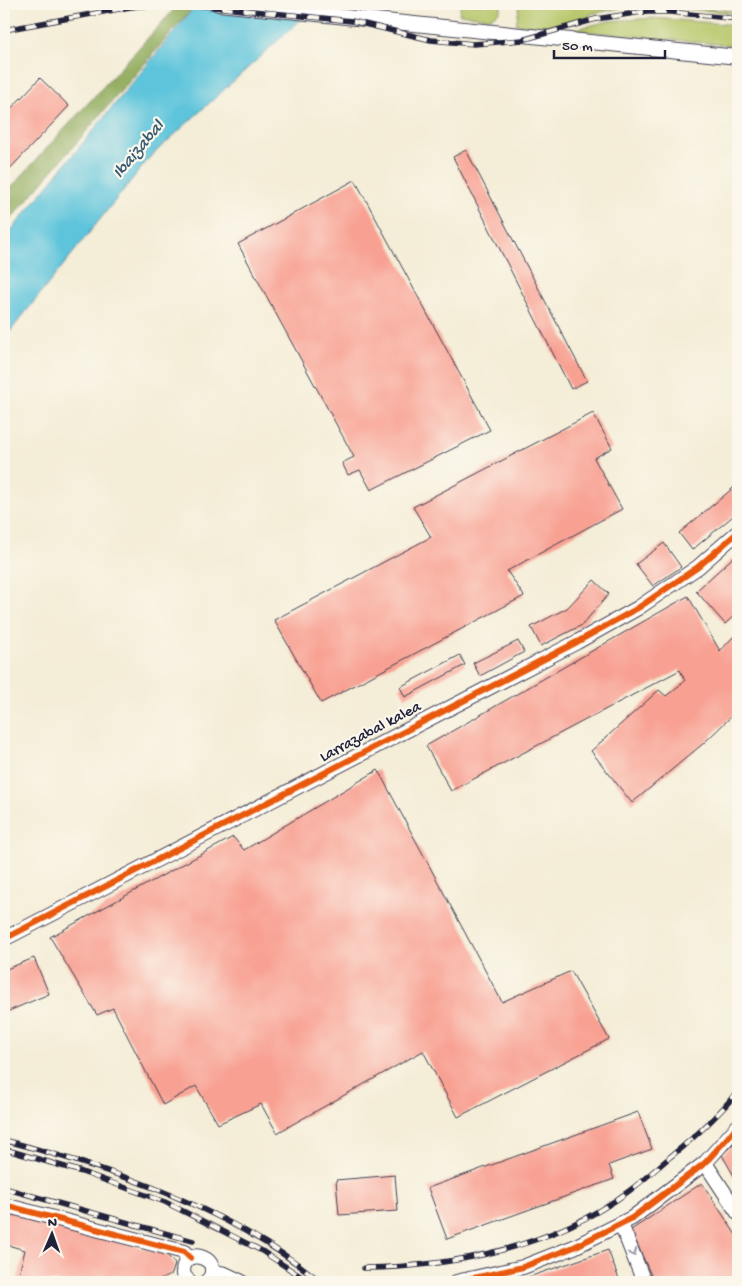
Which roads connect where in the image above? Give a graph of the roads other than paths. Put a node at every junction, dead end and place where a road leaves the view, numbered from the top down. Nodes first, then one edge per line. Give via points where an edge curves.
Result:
1 (218, 4) edge
2 (738, 57) edge
3 (738, 532) edge
4 (4, 939) edge
5 (738, 1126) edge
6 (704, 1163) junction
7 (4, 1205) edge
8 (738, 1213) edge
9 (621, 1224) junction
10 (190, 1258) junction
11 (208, 1279) edge
12 (184, 1281) edge
13 (242, 1282) edge
14 (462, 1282) edge
15 (644, 1282) edge

1 - 2 street
3 - 4 street, Larrazabal kalea via 698,567 638,608 586,637
5 - 6 street
6 - 8 street
6 - 9 street
7 - 10 street via 184,1252
9 - 14 street via 523,1267
9 -> 15 street
10 - 11 street via 207,1259
10 - 12 street via 183,1269
11 - 13 street via 225,1274

